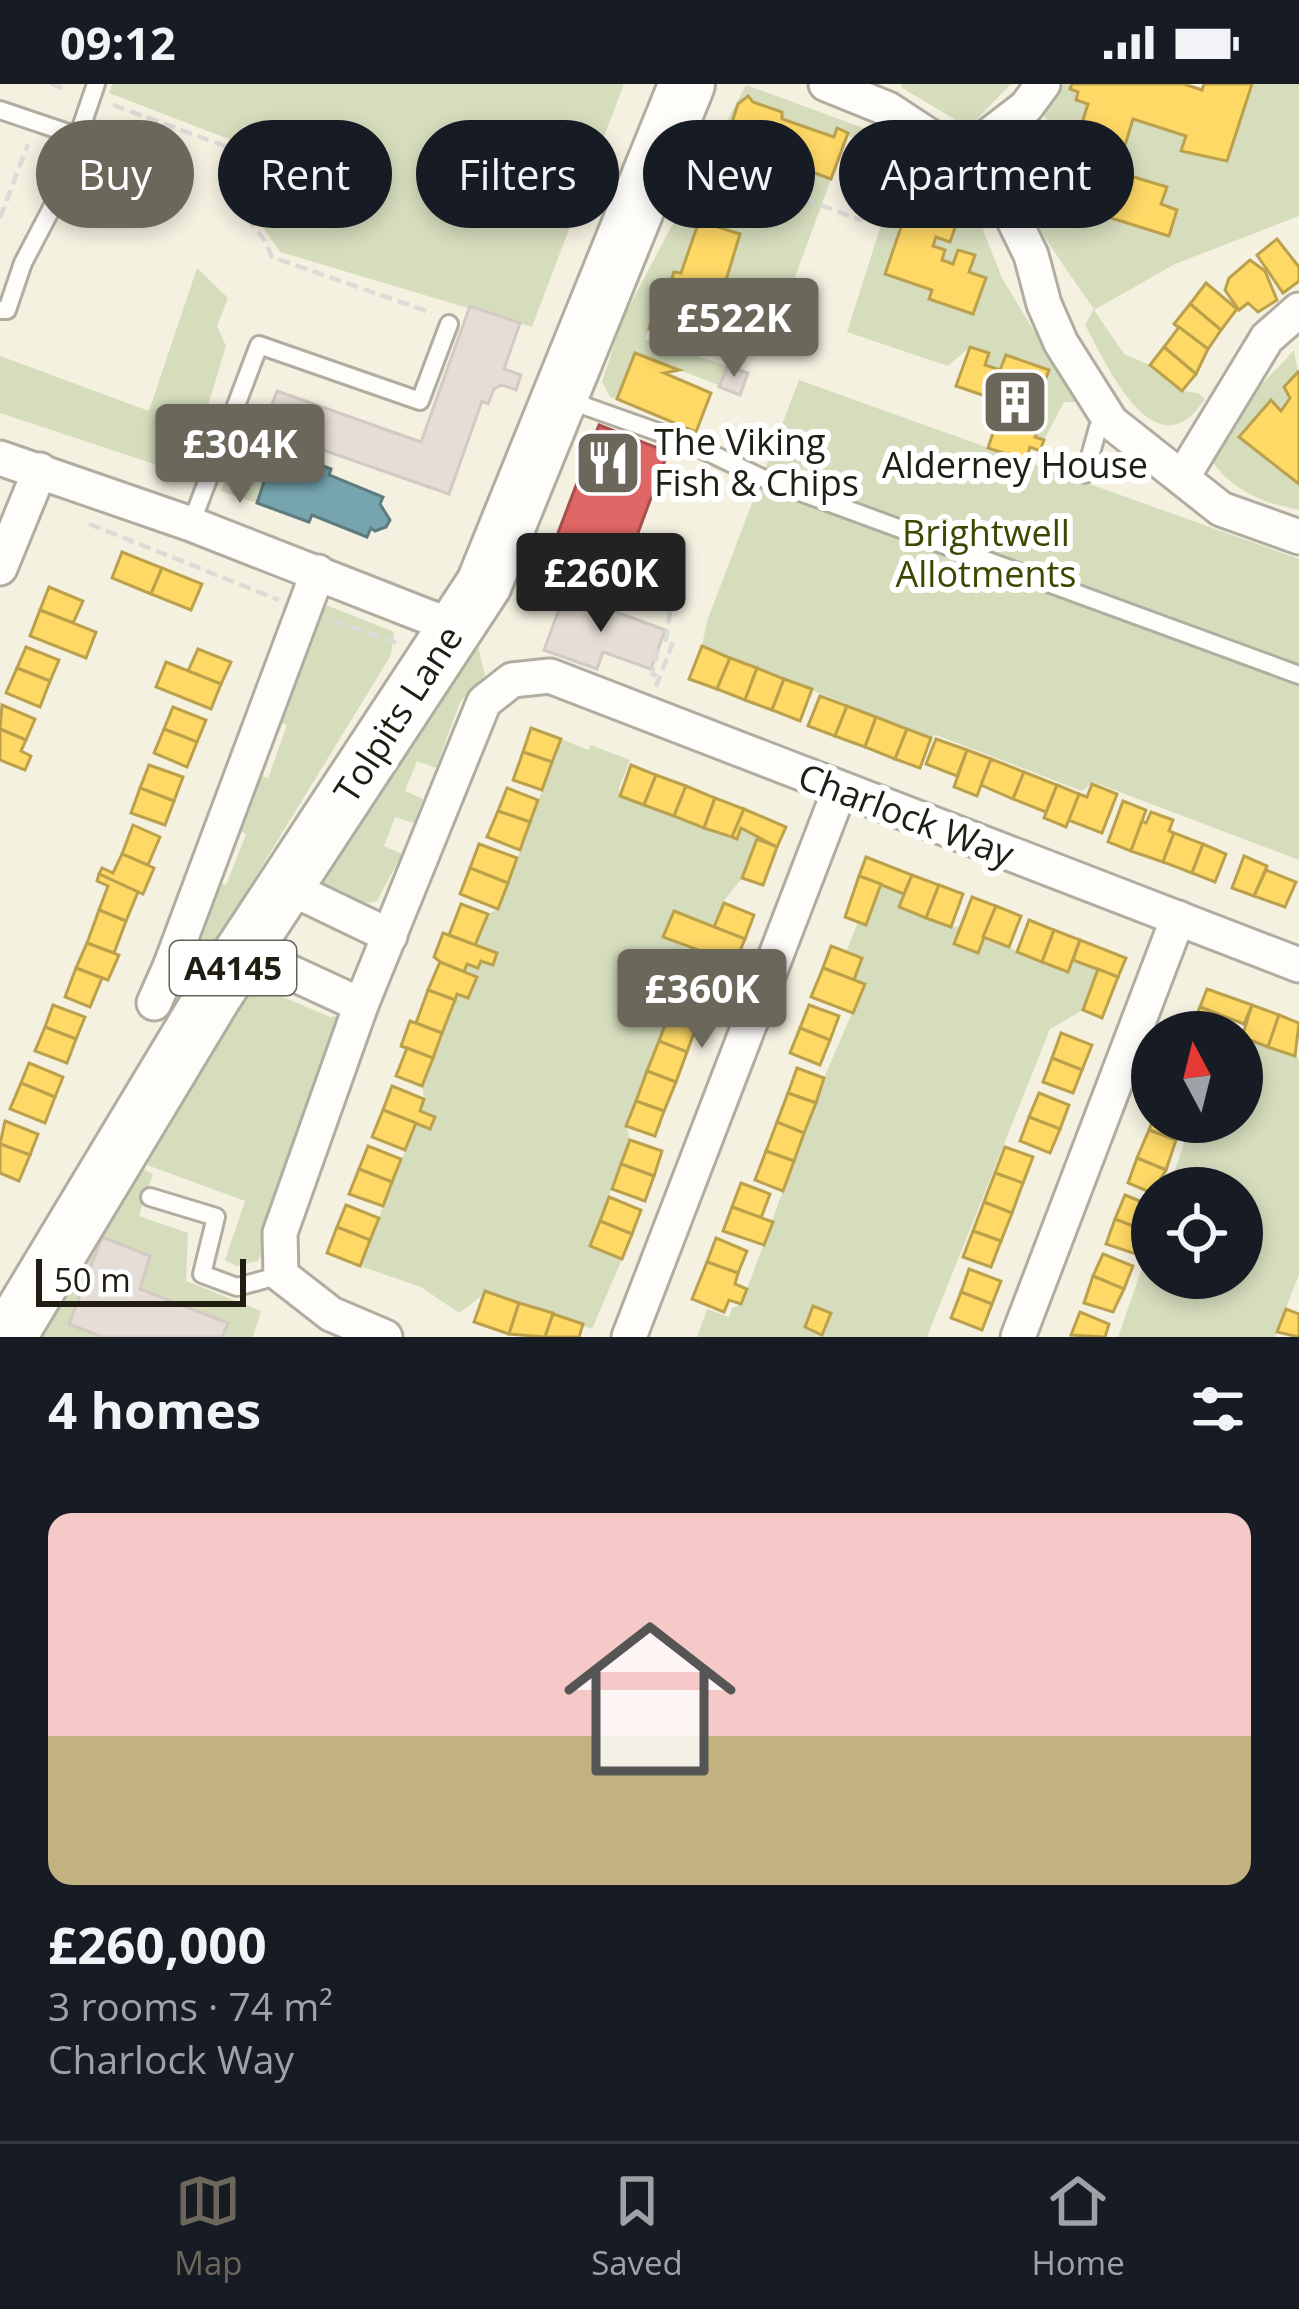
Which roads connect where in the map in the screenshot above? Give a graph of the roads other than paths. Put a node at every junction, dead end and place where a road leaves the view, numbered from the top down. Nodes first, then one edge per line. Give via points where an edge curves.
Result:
1 (687, 84) edge
2 (826, 84) edge
3 (1043, 84) edge
4 (93, 91) edge
5 (0, 110) edge
6 (83, 120) edge
7 (905, 120) edge
8 (1008, 120) edge
9 (36, 122) edge
10 (41, 228) edge
11 (1018, 228) edge
12 (0, 310) edge
13 (1296, 318) edge
14 (448, 328) road end
15 (562, 398) junction
16 (1110, 419) junction
17 (0, 458) edge
18 (1084, 474) dead end
19 (1182, 478) junction
20 (34, 485) junction
21 (191, 524) junction
22 (1299, 537) edge
23 (0, 568) edge
24 (318, 572) junction
25 (445, 642) junction
26 (1299, 675) edge
27 (512, 680) joint
28 (840, 789) junction
29 (286, 886) junction
30 (1178, 918) junction
31 (390, 936) junction
32 (244, 951) junction
33 (1299, 965) edge
34 (192, 981) junction
35 (154, 1004) dead end
36 (362, 1005) junction
37 (150, 1196) dead end
38 (281, 1275) junction
39 (326, 1326) edge
40 (7, 1329) edge
41 (385, 1337) edge
42 (629, 1337) edge
43 (1018, 1337) edge

1 - 15 main road, Tolpits Lane / A4145
2 - 7 street
3 - 8 street
4 - 6 lane
5 - 9 lane
10 - 12 lane via 7,310
11 - 16 street via 1061,343
13 - 19 street via 1267,338
14 - 21 lane via 420,401 259,345
15 - 25 main road, Tolpits Lane / A4145 via 484,584
15 - 26 lane
16 - 18 lane via 1098,428
16 - 19 street
17 - 20 street
19 - 22 street via 1221,509
20 - 21 street
20 - 23 street
21 - 24 street
24 - 25 street
24 - 34 street, Tolpits Lane
25 - 29 main road, Tolpits Lane / A4145
27 - 28 street, Charlock Way via 550,676
27 - 31 street, Tolpits Lane via 484,702
28 - 30 street, Charlock Way
28 - 42 street
29 - 31 street
29 - 32 main road, Tolpits Lane / A4145
30 - 33 street, Charlock Way
30 - 43 street
31 - 36 street, Tolpits Lane
32 - 34 main road, Tolpits Lane / A4145
32 - 36 street
34 - 35 street
34 - 40 main road, Tolpits Lane / A4145
36 - 38 street, Tolpits Lane via 280,1233
37 - 38 lane via 216,1217 202,1274 237,1287
38 - 39 street
39 - 41 street

